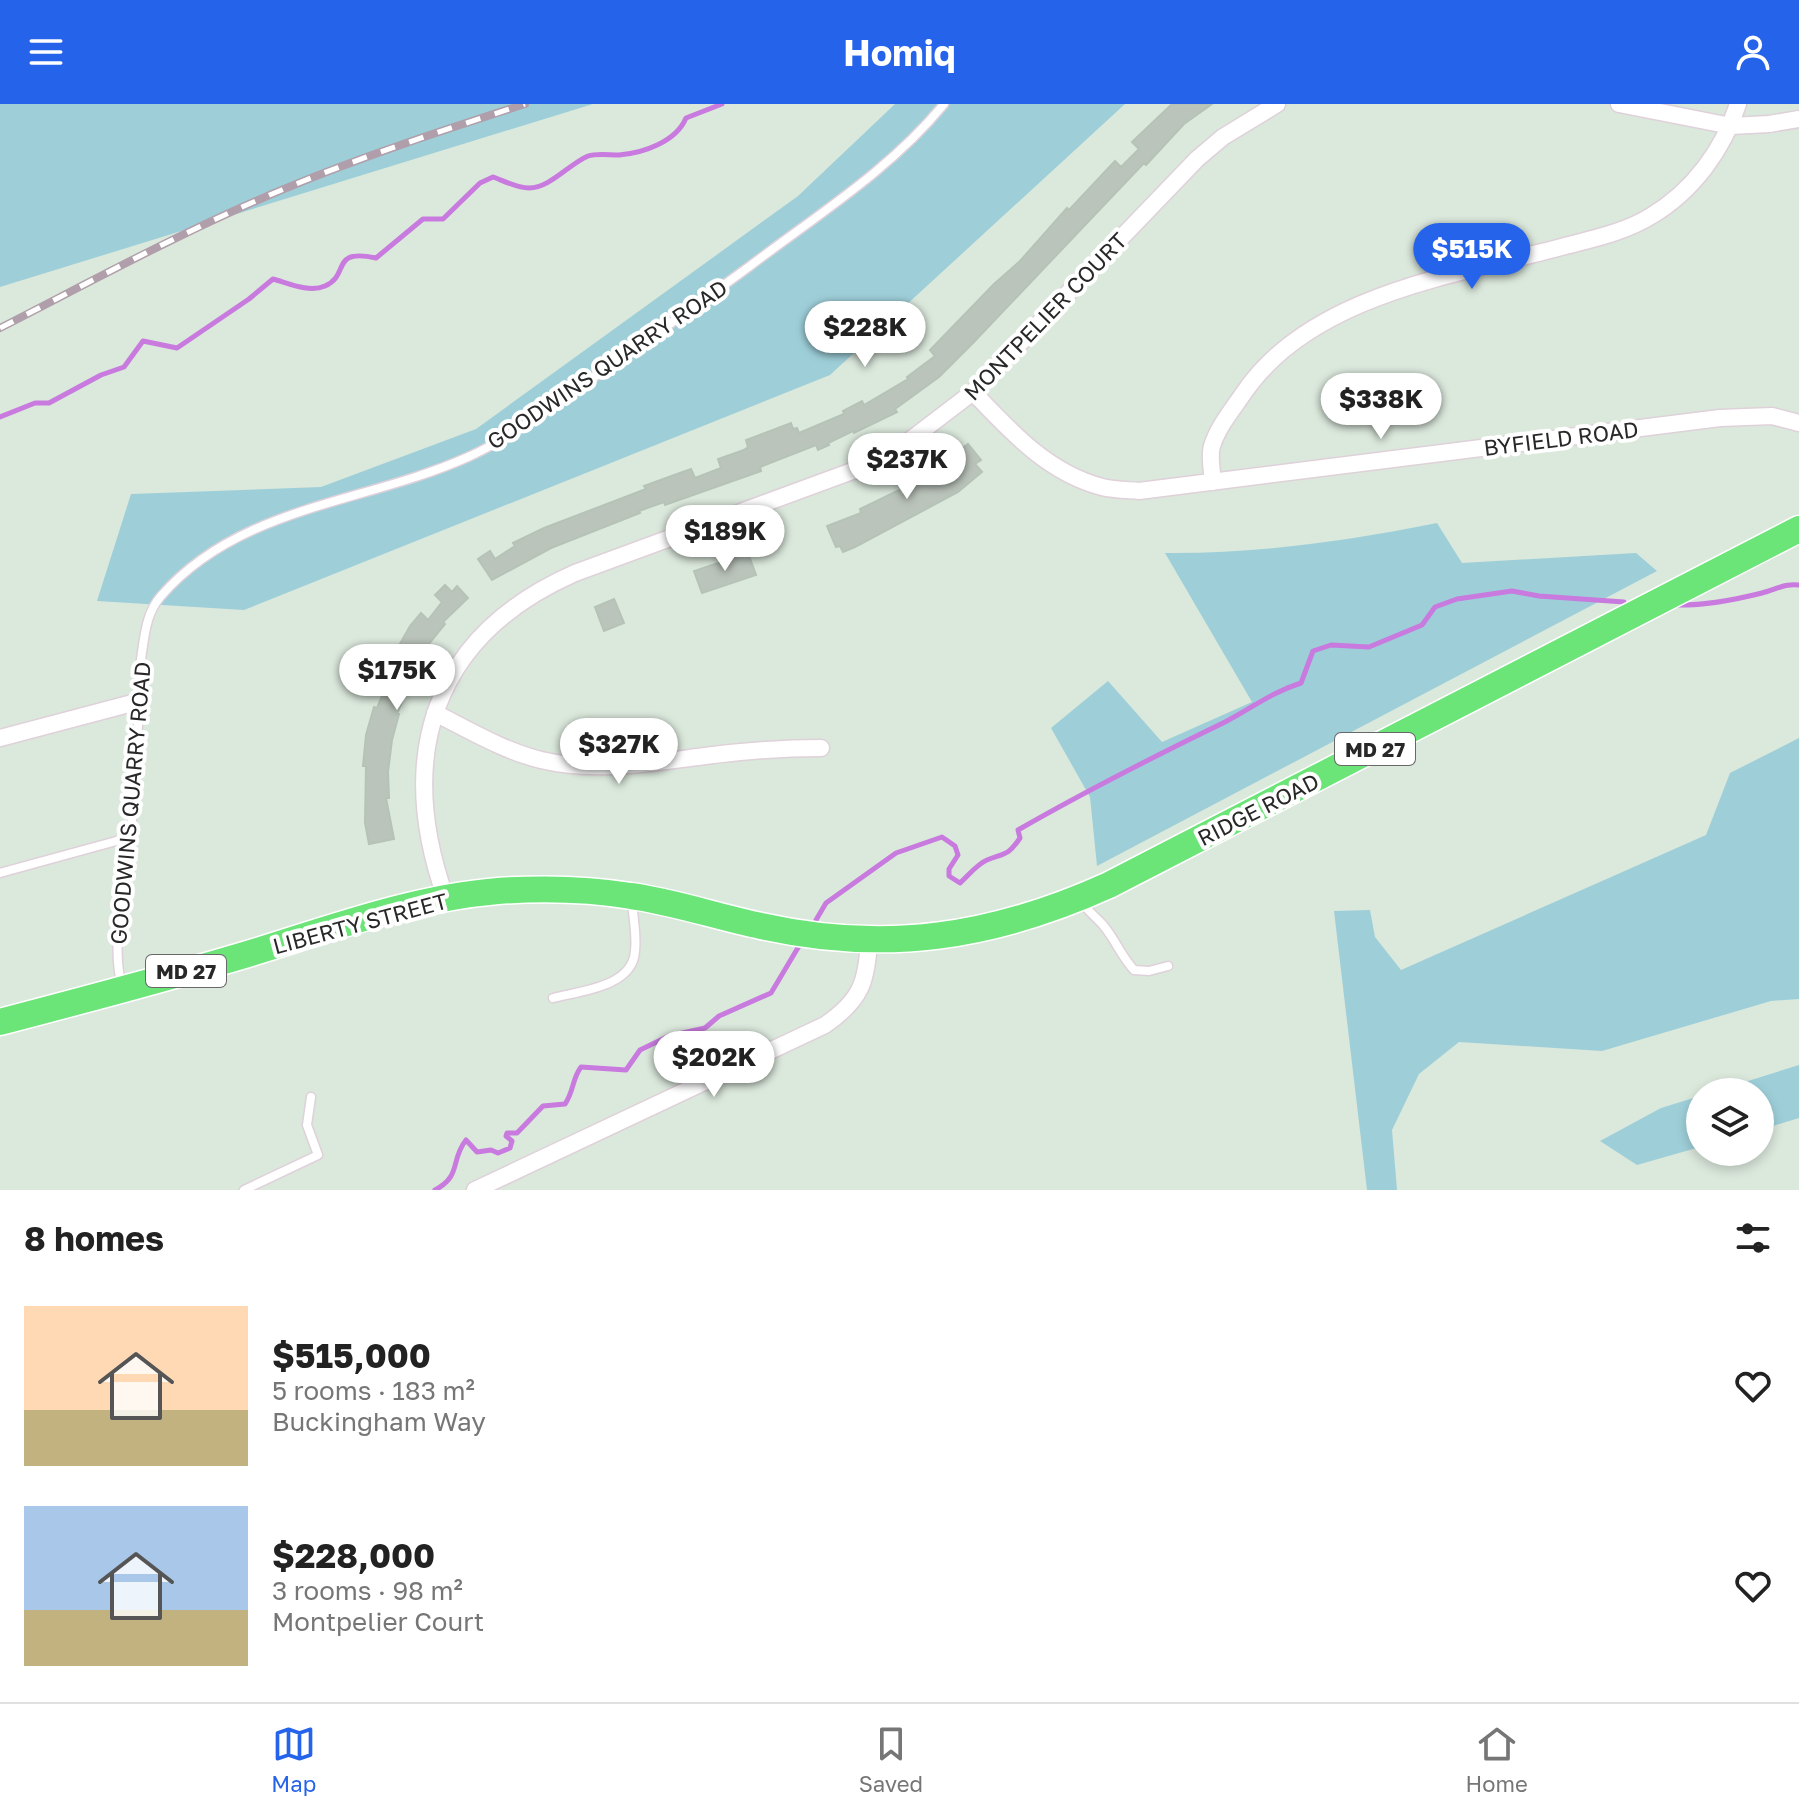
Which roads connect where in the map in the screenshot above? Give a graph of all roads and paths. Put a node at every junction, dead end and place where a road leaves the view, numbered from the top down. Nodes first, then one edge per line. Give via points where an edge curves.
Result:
1 (944, 104) edge
2 (1277, 104) edge
3 (1619, 104) edge
4 (1738, 104) edge
5 (1799, 119) edge
6 (1731, 126) junction
7 (973, 392) junction
8 (1799, 423) edge
9 (1213, 482) junction
10 (1799, 529) edge
11 (140, 701) junction
12 (435, 713) junction
13 (0, 738) edge
14 (821, 748) dead end
15 (131, 837) junction
16 (0, 873) edge
17 (631, 896) junction
18 (1080, 898) junction
19 (446, 899) junction
20 (869, 940) junction
21 (1168, 966) dead end
22 (123, 989) junction
23 (553, 998) dead end
24 (0, 1022) edge
25 (311, 1097) dead end
26 (244, 1190) edge
27 (475, 1190) edge

1 - 11 lane, GOODWINS QUARRY ROAD via 847,196 506,436 446,466 307,507 206,558 151,610 141,658
2 - 7 street, MONTPELIER COURT via 1197,159
3 - 6 street
4 - 6 street
5 - 6 street
6 - 9 street via 1710,164 1652,216 1615,232 1409,287 1347,310 1308,333 1267,365 1226,419 1211,448
7 - 9 street, BYFIELD ROAD via 1024,445 1102,487 1139,491
7 - 12 street, MONTPELIER COURT via 901,447 855,470 543,587 479,639 457,666
8 - 9 street, BYFIELD ROAD via 1772,416 1720,418
10 - 18 highway, RIDGE ROAD / MD 27
11 - 13 street
11 - 15 lane, GOODWINS QUARRY ROAD
12 - 14 street via 505,748 573,766
12 - 19 street, MONTPELIER COURT via 423,804
15 - 16 lane
15 - 22 lane, GOODWINS QUARRY ROAD via 118,947
17 - 19 highway, LIBERTY STREET / MD 27 via 537,890
17 - 20 highway, LIBERTY STREET / MD 27 via 761,927
17 - 23 lane via 636,953 628,970 616,980
18 - 20 highway, RIDGE ROAD / MD 27 via 1003,925
18 - 21 lane via 1134,970
19 - 22 highway, LIBERTY STREET / MD 27 via 372,915
20 - 27 street via 862,988 843,1013 825,1025
22 - 24 highway, LIBERTY STREET / MD 27
25 - 26 lane via 307,1125 318,1155

